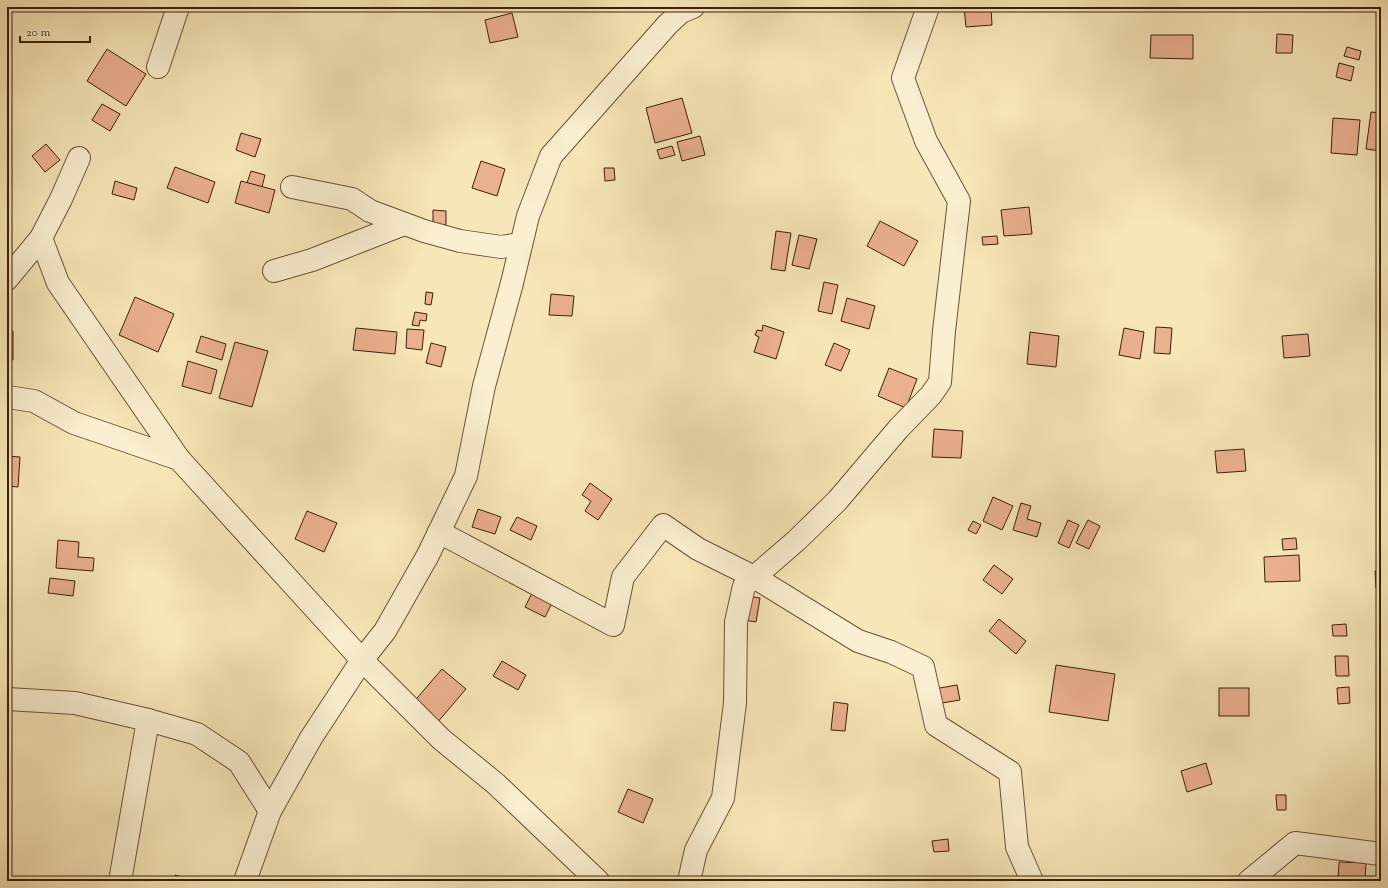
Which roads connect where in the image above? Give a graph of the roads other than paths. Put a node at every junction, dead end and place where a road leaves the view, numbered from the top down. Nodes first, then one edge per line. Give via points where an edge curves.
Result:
1 (178, 7) edge
2 (694, 7) edge
3 (928, 7) edge
4 (158, 67) dead end
5 (79, 158) dead end
6 (292, 187) dead end
7 (404, 224) junction
8 (41, 238) junction
9 (521, 244) junction
10 (274, 271) dead end
11 (7, 279) edge
12 (7, 397) edge
13 (180, 459) junction
14 (439, 532) junction
15 (754, 577) junction
16 (362, 660) junction
17 (7, 699) edge
18 (148, 720) junction
19 (270, 811) junction
20 (1381, 854) edge
21 (120, 881) edge
22 (245, 881) edge
23 (598, 881) edge
24 (690, 881) edge
25 (1032, 881) edge
26 (1250, 881) edge

1 - 4 street
2 - 9 street via 681,12 668,24 551,156 528,216
3 - 15 street via 903,78 926,141 959,201 940,382 837,501
5 - 8 street
6 - 7 street via 352,199 370,212
7 - 9 street via 460,241 501,247
7 - 10 street via 312,260
8 - 11 street
8 - 13 street via 58,283
9 - 14 street via 484,386 466,476
12 - 13 street via 34,401 74,422
13 - 16 street
14 - 15 street via 613,625 623,577 663,525 698,549
14 - 16 street via 385,631
15 - 24 street via 744,586 736,622 735,703 723,798 696,850
15 - 25 street via 858,641 891,652 923,667 936,725 1010,772 1017,846
16 - 19 street via 311,738
16 - 23 street via 441,739 496,784
17 - 18 street via 75,703
18 - 19 street via 197,734 239,762
18 - 21 street
19 - 22 street
20 - 26 street via 1296,843

